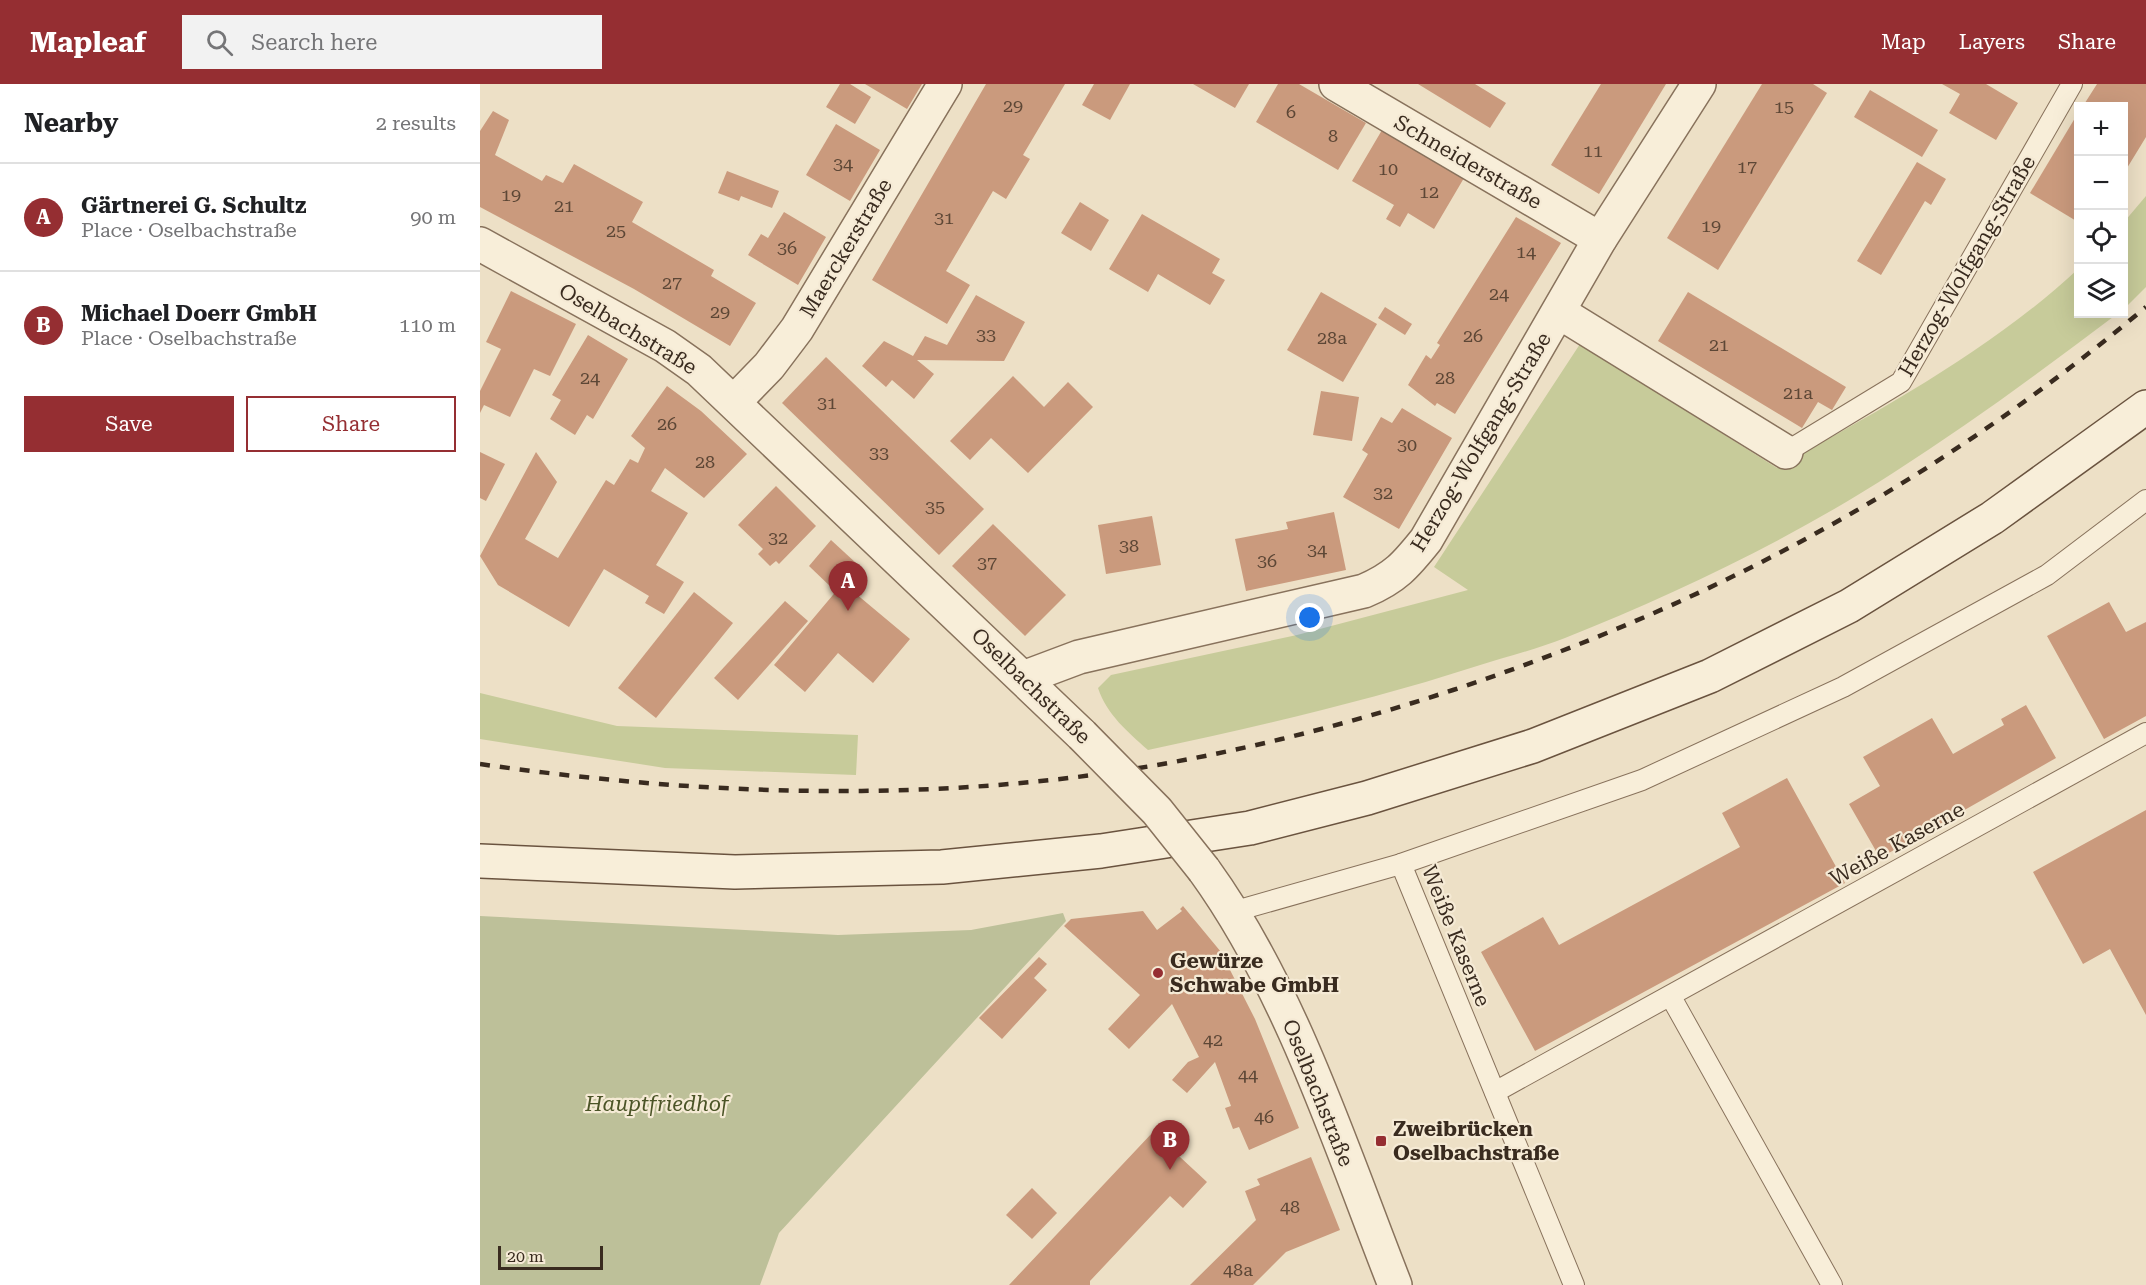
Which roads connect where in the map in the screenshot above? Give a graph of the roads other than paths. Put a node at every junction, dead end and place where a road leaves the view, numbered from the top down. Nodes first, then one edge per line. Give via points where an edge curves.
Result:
1 (945, 84) edge
2 (1336, 84) edge
3 (1699, 84) edge
4 (2072, 84) edge
5 (1371, 93) edge
6 (1600, 239) junction
7 (480, 244) edge
8 (1559, 312) junction
9 (734, 402) junction
10 (2146, 407) edge
11 (1786, 452) joint
12 (2146, 500) edge
13 (1023, 678) junction
14 (2146, 733) edge
15 (480, 861) edge
16 (1401, 864) junction
17 (1232, 912) junction
18 (1671, 997) junction
19 (1495, 1092) junction
20 (1395, 1285) edge
21 (1574, 1285) edge
22 (1832, 1285) edge

1 - 9 street, Maerckerstraße via 797,330
2 - 5 street, Schneiderstraße
3 - 6 street, Herzog-Wolfgang-Straße
4 - 11 lane, Herzog-Wolfgang-Straße via 1901,382
5 - 6 street, Schneiderstraße
6 - 8 street, Herzog-Wolfgang-Straße
7 - 9 street, Oselbachstraße via 665,346
8 - 11 street, Herzog-Wolfgang-Straße
8 - 13 street, Herzog-Wolfgang-Straße via 1426,540 1402,570 1386,582 1364,591 1079,657
9 - 13 street, Oselbachstraße
10 - 15 street via 1992,518 1839,611 1710,676 1533,746 1367,798 1250,828 1101,851 942,867 735,872
12 - 16 lane via 2047,575 1843,687 1642,780
13 - 17 street, Oselbachstraße, bridge via 1157,811
14 - 18 lane, Weiße Kaserne
16 - 17 lane
16 - 19 lane, Weiße Kaserne
17 - 20 street, Oselbachstraße via 1289,1023
18 - 19 lane, Weiße Kaserne
18 - 22 lane
19 - 21 lane, Weiße Kaserne

